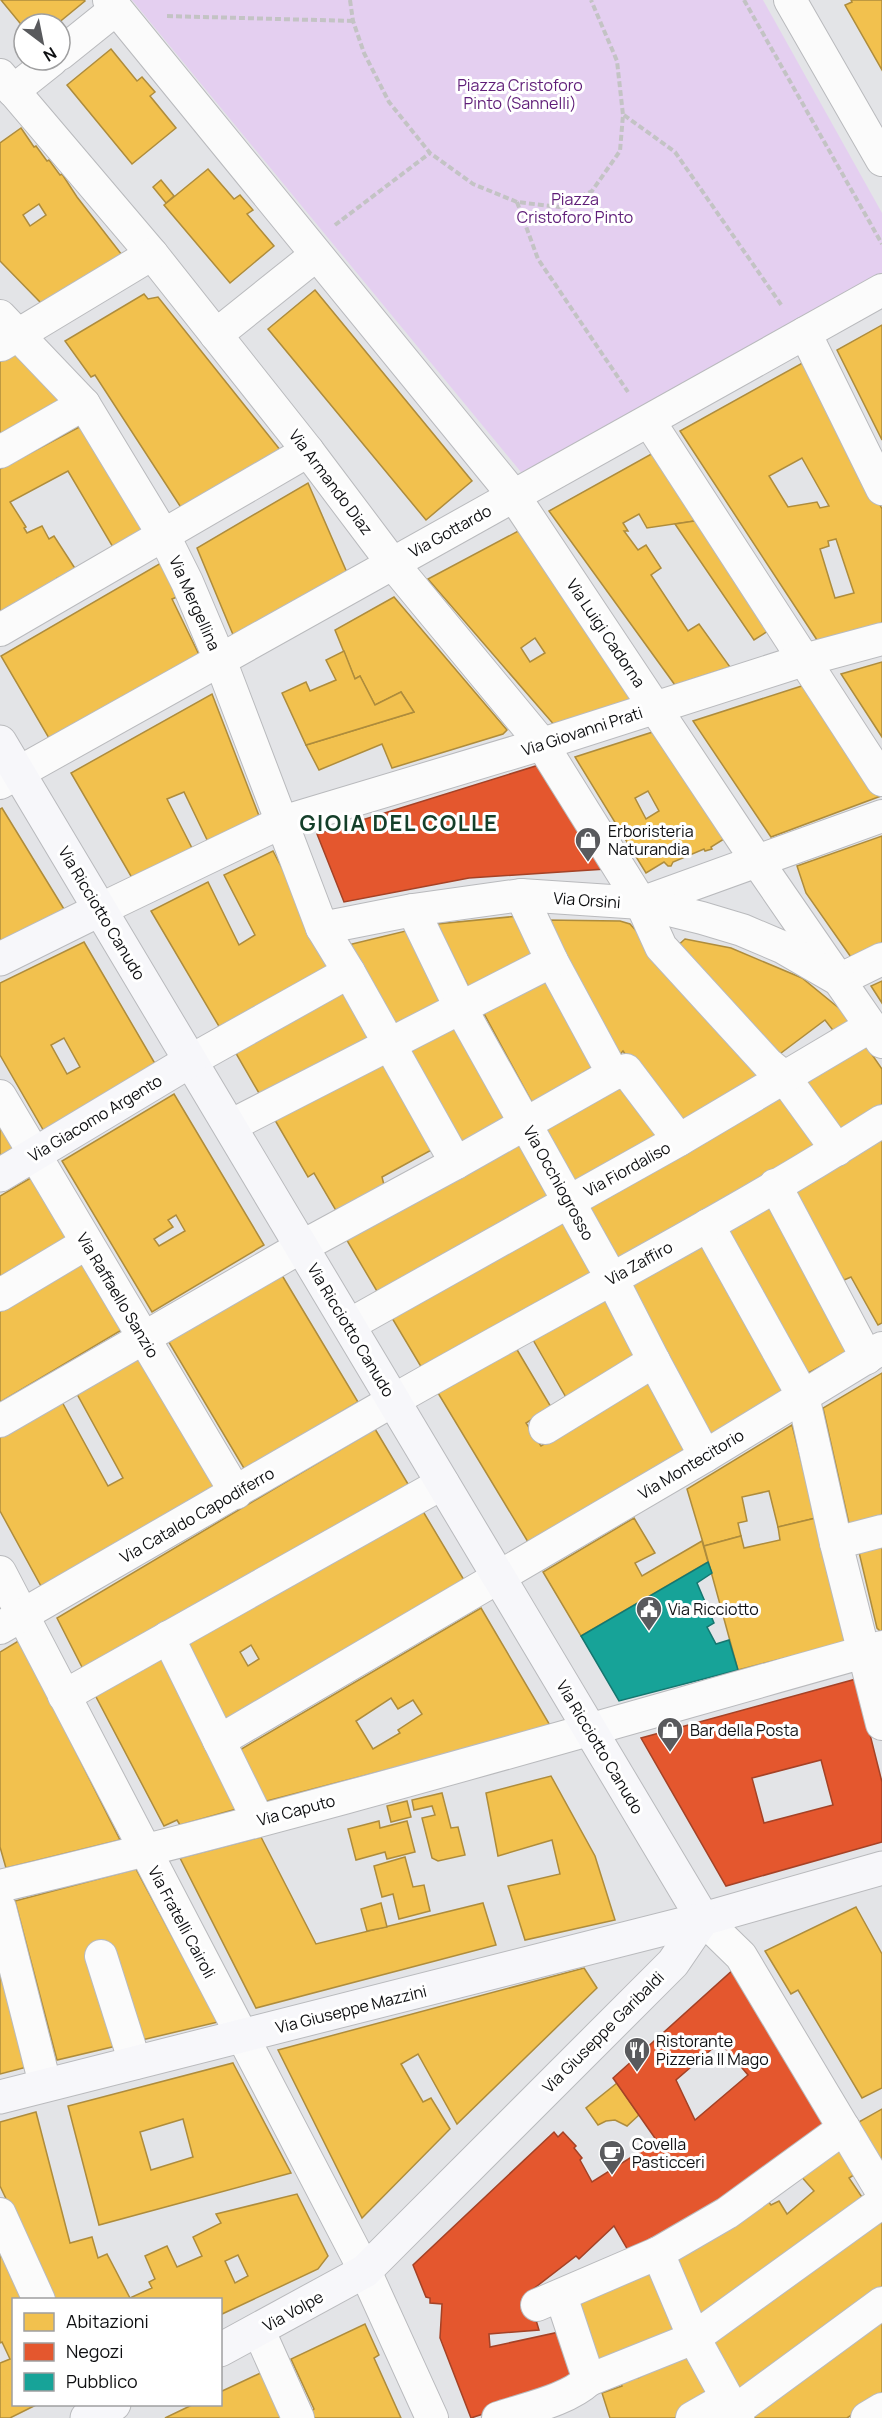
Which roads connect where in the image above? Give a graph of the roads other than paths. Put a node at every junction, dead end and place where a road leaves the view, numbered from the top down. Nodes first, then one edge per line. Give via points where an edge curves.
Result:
1 (790, 0) edge
2 (113, 4) edge
3 (72, 43) edge
4 (36, 72) edge
5 (8, 93) edge
6 (882, 160) edge
7 (323, 242) junction
8 (152, 254) junction
9 (882, 290) edge
10 (796, 323) junction
11 (6, 332) edge
12 (216, 335) junction
13 (84, 404) junction
14 (641, 410) junction
15 (308, 451) junction
16 (0, 452) edge
17 (882, 489) edge
18 (514, 496) junction
19 (164, 536) junction
20 (393, 564) junction
21 (0, 630) edge
22 (882, 639) edge
23 (220, 660) junction
24 (804, 660) junction
25 (655, 708) junction
26 (0, 742) edge
27 (542, 744) junction
28 (9, 777) edge
29 (882, 780) edge
30 (882, 816) edge
31 (282, 822) junction
32 (757, 861) junction
33 (521, 895) junction
34 (641, 903) junction
35 (413, 909) junction
36 (99, 910) junction
37 (322, 928) junction
38 (882, 959) edge
39 (0, 960) edge
40 (552, 961) junction
41 (349, 972) junction
42 (839, 980) junction
43 (460, 1007) junction
44 (877, 1034) edge
45 (390, 1044) junction
46 (190, 1061) junction
47 (613, 1074) junction
48 (784, 1077) junction
49 (0, 1096) edge
50 (882, 1121) edge
51 (525, 1122) junction
52 (230, 1126) junction
53 (679, 1140) junction
54 (837, 1150) junction
55 (36, 1155) junction
56 (456, 1163) junction
57 (0, 1175) edge
58 (775, 1185) junction
59 (569, 1201) junction
60 (708, 1225) junction
61 (87, 1243) junction
62 (301, 1247) junction
63 (612, 1279) junction
64 (0, 1295) edge
65 (349, 1325) junction
66 (144, 1338) junction
67 (874, 1353) edge
68 (654, 1361) junction
69 (803, 1396) junction
70 (393, 1401) junction
71 (0, 1421) edge
72 (545, 1428) dead end
73 (705, 1456) junction
74 (443, 1484) junction
75 (236, 1493) junction
76 (882, 1531) edge
77 (836, 1543) junction
78 (0, 1572) edge
79 (498, 1576) junction
80 (11, 1622) edge
81 (168, 1637) junction
82 (873, 1649) edge
83 (64, 1696) junction
84 (882, 1724) edge
85 (591, 1731) junction
86 (219, 1742) junction
87 (258, 1820) junction
88 (145, 1852) junction
89 (882, 1868) edge
90 (0, 1886) edge
91 (0, 1908) edge
92 (703, 1919) junction
93 (101, 1956) dead end
94 (243, 2036) junction
95 (135, 2063) junction
96 (45, 2084) junction
97 (0, 2097) edge
98 (844, 2128) junction
99 (882, 2192) edge
100 (882, 2202) edge
101 (0, 2214) edge
102 (658, 2253) junction
103 (365, 2271) junction
104 (38, 2298) edge
105 (882, 2303) edge
106 (259, 2331) junction
107 (694, 2338) junction
108 (222, 2349) edge
109 (576, 2398) edge
110 (733, 2409) edge
111 (882, 2409) edge
112 (298, 2418) edge
113 (432, 2418) edge
114 (498, 2418) edge
115 (692, 2418) edge
116 (867, 2418) edge

1 - 6 street
2 - 3 street
2 - 7 street
4 - 5 street
5 - 8 street, Via Armando Diaz
7 - 12 street
7 - 18 street
8 - 11 street
8 - 12 street, Via Armando Diaz
9 - 10 street, Via Gottardo
10 - 14 street, Via Gottardo
10 - 17 street
11 - 13 street, Via Mergellina
12 - 15 street, Via Armando Diaz
13 - 16 street
13 - 19 street, Via Mergellina
14 - 18 street, Via Gottardo
14 - 24 street
15 - 19 street
15 - 20 street, Via Armando Diaz
18 - 20 street, Via Gottardo
18 - 25 street, Via Luigi Cadorna
19 - 21 street
19 - 23 street, Via Mergellina
20 - 23 street, Via Gottardo
20 - 27 street, Via Armando Diaz
22 - 24 street, Via Giovanni Prati
23 - 28 street, Via Gottardo
23 - 31 street, Via Mergellina
24 - 25 street, Via Giovanni Prati
24 - 29 street
25 - 27 street, Via Giovanni Prati
25 - 32 street, Via Luigi Cadorna
26 - 28 main road, Via Ricciotto Canudo
27 - 31 street, Via Giovanni Prati
27 - 34 street, Via Armando Diaz
28 - 36 main road, Via Ricciotto Canudo
30 - 32 street
31 - 36 street, Via Giovanni Prati
31 - 37 street, Via Mergellina
32 - 34 street
32 - 42 street, Via Orsini
33 - 34 street, Via Orsini
33 - 35 street, Via Orsini
33 - 40 street
34 - 42 street, Via Orsini via 742,930 782,947
34 - 48 street, Via Armando Diaz via 661,947
35 - 37 street, Via Orsini
35 - 43 street, Via Occhiogrosso
36 - 39 main road
36 - 46 main road, Via Ricciotto Canudo
37 - 41 street, Via Mergellina
38 - 42 street
40 - 43 street
40 - 47 street
41 - 45 street, Via Mergellina
41 - 46 street
42 - 44 street, Via Orsini
43 - 45 street
43 - 51 street, Via Occhiogrosso
44 - 48 street, Via Fiordaliso
45 - 52 street
45 - 56 street, Via Mergellina
46 - 52 main road, Via Ricciotto Canudo
46 - 55 main road, Via Giacomo Argento
47 - 51 street
47 - 53 street via 626,1070
48 - 53 street, Via Fiordaliso
48 - 54 street, Via Armando Diaz
49 - 55 street, Via Raffaello Sanzio
50 - 54 street, Via Zaffiro
51 - 56 street
51 - 59 street, Via Occhiogrosso
52 - 62 main road, Via Ricciotto Canudo
53 - 59 street, Via Fiordaliso
54 - 58 street, Via Zaffiro
55 - 57 main road, Via Giacomo Argento
55 - 61 street, Via Raffaello Sanzio
56 - 62 street
58 - 60 street, Via Zaffiro
58 - 67 street
59 - 63 street, Via Occhiogrosso
59 - 65 street, Via Fiordaliso
60 - 63 street, Via Zaffiro
60 - 69 street
61 - 64 street
61 - 66 street, Via Raffaello Sanzio
62 - 65 main road, Via Ricciotto Canudo
62 - 66 street
63 - 68 street, Via Occhiogrosso
63 - 70 street, Via Zaffiro
65 - 70 main road, Via Ricciotto Canudo
66 - 71 street
66 - 75 street, Via Raffaello Sanzio
67 - 69 street, Via Montecitorio
68 - 72 street
68 - 73 street, Via Occhiogrosso
69 - 73 street, Via Montecitorio
69 - 77 street
70 - 74 main road, Via Ricciotto Canudo
70 - 75 street, Via Cataldo Capodiferro
73 - 79 street, Via Montecitorio
74 - 79 main road, Via Ricciotto Canudo
74 - 81 street
75 - 80 street, Via Cataldo Capodiferro
76 - 77 street
77 - 82 street
78 - 80 street, Via Fratelli Cairoli
79 - 85 main road, Via Ricciotto Canudo
79 - 86 street, Via Montecitorio
80 - 83 street, Via Fratelli Cairoli
81 - 83 street
81 - 86 street
82 - 84 street
82 - 85 street, Via Caputo
83 - 88 street, Via Fratelli Cairoli
85 - 87 street, Via Caputo
85 - 92 main road, Via Ricciotto Canudo
86 - 87 street
87 - 88 street, Via Caputo
88 - 90 street, Via Caputo
88 - 94 street, Via Fratelli Cairoli
89 - 92 main road
91 - 96 street
92 - 94 main road, Via Giuseppe Mazzini
92 - 98 street via 741,1956
92 - 103 main road, Via Giuseppe Garibaldi via 673,1962
93 - 95 street
94 - 95 main road, Via Giuseppe Mazzini
94 - 103 street, Via Fratelli Cairoli
95 - 96 main road, Via Giuseppe Mazzini
96 - 97 main road, Via Giuseppe Mazzini
98 - 99 street
98 - 102 street via 727,2213
100 - 107 street
101 - 104 street
102 - 107 street
102 - 109 street via 549,2301
103 - 106 main road, Via Volpe
103 - 113 street, Via Fratelli Cairoli
105 - 110 street
106 - 108 main road, Via Volpe
106 - 112 street
107 - 109 street
107 - 110 street
109 - 114 street
110 - 115 street
111 - 116 street

